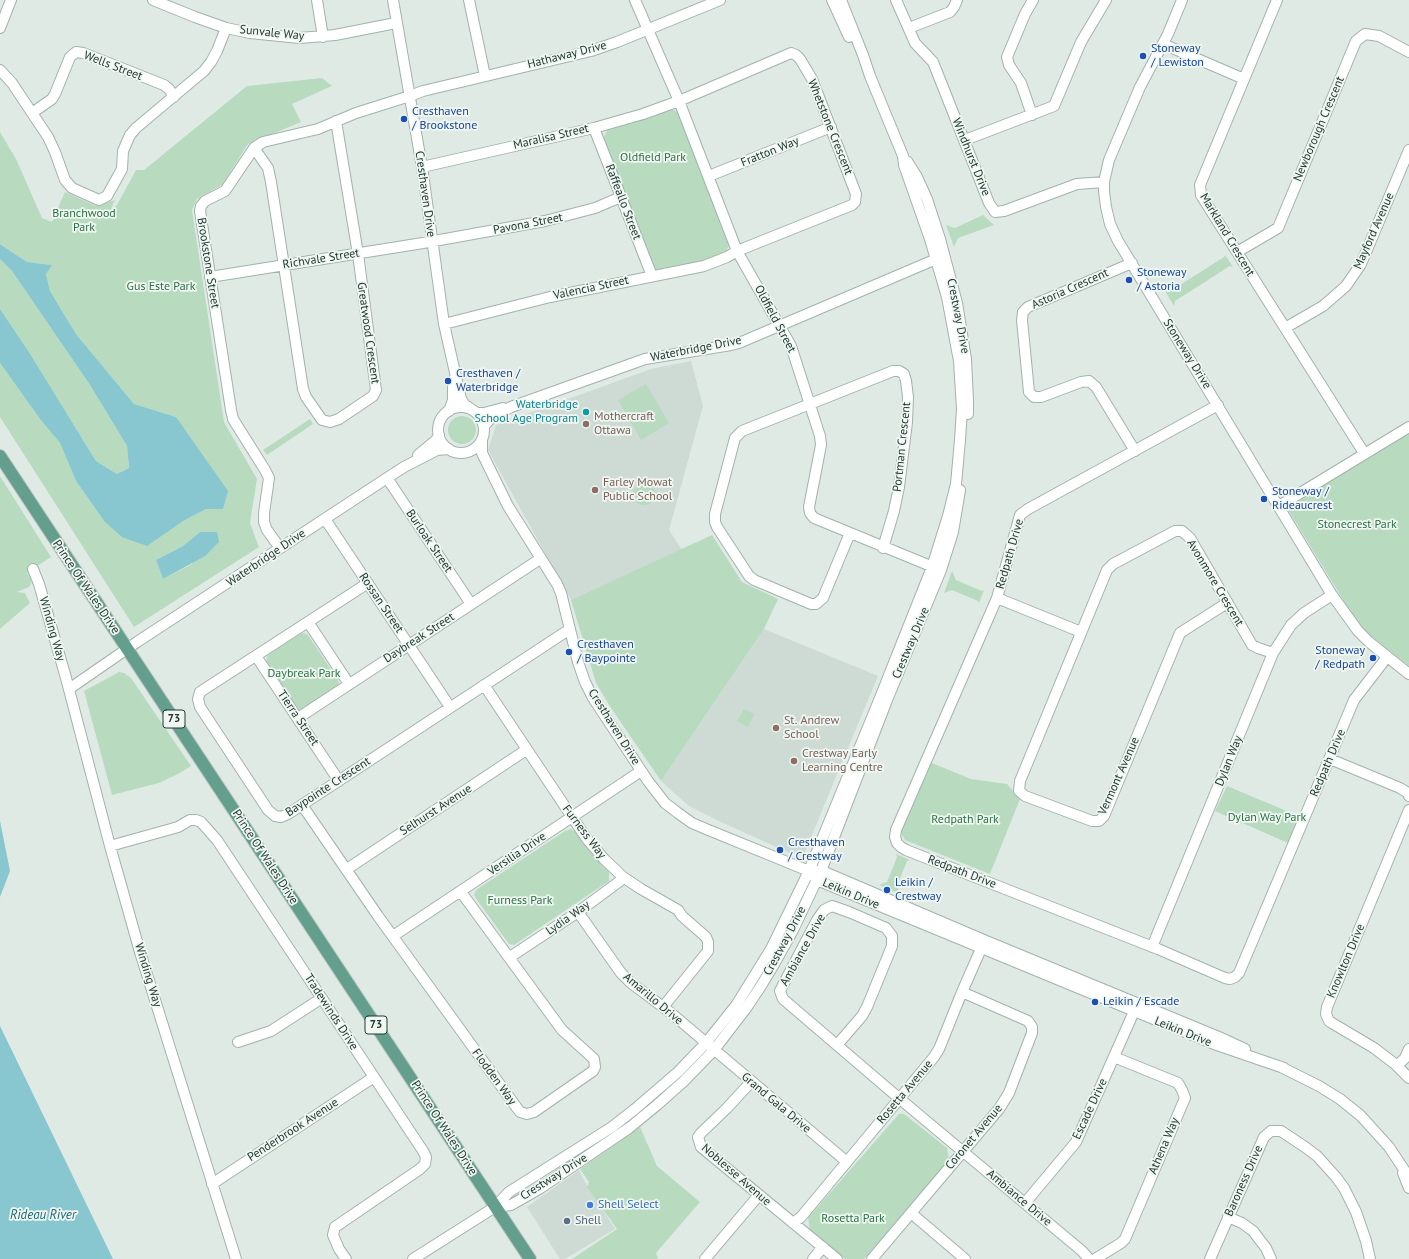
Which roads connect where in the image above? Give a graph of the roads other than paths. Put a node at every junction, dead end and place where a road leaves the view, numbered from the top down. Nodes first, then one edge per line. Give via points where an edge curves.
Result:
1 (11, 0) edge
2 (153, 0) edge
3 (317, 0) edge
4 (393, 0) edge
5 (472, 0) edge
6 (635, 0) edge
7 (720, 0) edge
8 (832, 0) edge
9 (841, 0) edge
10 (896, 0) edge
11 (957, 0) edge
12 (1033, 0) edge
13 (1106, 0) edge
14 (1182, 0) edge
15 (1277, 0) edge
16 (1, 22) edge
17 (396, 23) junction
18 (226, 28) junction
19 (909, 28) junction
20 (648, 30) junction
21 (323, 37) junction
22 (1163, 44) junction
23 (1409, 52) edge
24 (0, 70) edge
25 (485, 76) junction
26 (870, 76) junction
27 (1244, 79) junction
28 (410, 96) junction
29 (174, 97) junction
30 (679, 101) junction
31 (32, 113) junction
32 (1032, 115) junction
33 (336, 121) junction
34 (830, 127) junction
35 (594, 128) junction
36 (965, 140) junction
37 (254, 148) junction
38 (1409, 150) edge
39 (422, 168) junction
40 (709, 176) junction
41 (1104, 182) junction
42 (621, 198) junction
43 (432, 242) junction
44 (737, 251) junction
45 (1237, 252) junction
46 (358, 254) junction
47 (940, 257) junction
48 (1132, 263) junction
49 (283, 265) junction
50 (652, 276) junction
51 (210, 277) junction
52 (444, 324) junction
53 (781, 326) junction
54 (1285, 328) junction
55 (453, 364) junction
56 (810, 404) junction
57 (1218, 405) junction
58 (511, 407) junction
59 (449, 411) junction
60 (474, 411) junction
61 (484, 426) junction
62 (1409, 427) edge
63 (439, 435) junction
64 (482, 440) junction
65 (449, 450) junction
66 (1135, 451) junction
67 (467, 452) junction
68 (1364, 453) junction
69 (0, 456) edge
70 (404, 467) junction
71 (387, 478) junction
72 (496, 480) junction
73 (1279, 506) junction
74 (325, 519) junction
75 (850, 533) junction
76 (280, 548) junction
77 (883, 548) junction
78 (540, 559) junction
79 (937, 568) junction
80 (33, 569) dead end
81 (368, 583) junction
82 (1332, 595) junction
83 (997, 598) junction
84 (1227, 603) junction
85 (471, 604) junction
86 (308, 622) junction
87 (570, 628) junction
88 (1081, 632) junction
89 (410, 645) junction
90 (127, 649) junction
91 (1273, 653) junction
92 (256, 656) junction
93 (1387, 657) junction
94 (1409, 674) edge
95 (349, 684) junction
96 (484, 685) junction
97 (69, 689) junction
98 (450, 707) junction
99 (298, 718) junction
100 (526, 750) junction
101 (1330, 759) junction
102 (641, 771) junction
103 (339, 781) junction
104 (1409, 796) edge
105 (302, 805) junction
106 (1409, 810) edge
107 (572, 817) junction
108 (110, 846) junction
109 (346, 869) junction
110 (809, 872) junction
111 (819, 875) junction
112 (623, 876) junction
113 (461, 892) junction
114 (578, 912) junction
115 (393, 936) junction
116 (983, 944) junction
117 (1152, 947) junction
118 (510, 957) junction
119 (962, 992) junction
120 (322, 998) junction
121 (663, 1007) junction
122 (1135, 1008) junction
123 (238, 1042) dead end
124 (706, 1043) junction
125 (837, 1045) junction
126 (714, 1050) junction
127 (1409, 1050) edge
128 (1114, 1057) junction
129 (1397, 1066) junction
130 (374, 1077) junction
131 (1409, 1078) edge
132 (751, 1082) junction
133 (900, 1099) junction
134 (963, 1151) junction
135 (1396, 1156) junction
136 (847, 1162) junction
137 (1409, 1177) edge
138 (212, 1184) junction
139 (1409, 1188) edge
140 (759, 1195) junction
141 (1025, 1203) junction
142 (495, 1207) junction
143 (911, 1213) junction
144 (1228, 1217) junction
145 (793, 1224) junction
146 (823, 1247) junction
147 (236, 1259) edge
148 (346, 1259) edge
149 (413, 1259) edge
150 (530, 1259) edge
151 (705, 1259) edge
152 (813, 1259) edge
153 (837, 1259) edge
154 (872, 1259) edge
155 (964, 1259) edge
156 (1089, 1259) edge
157 (1095, 1259) edge
158 (1210, 1259) edge
159 (1271, 1259) edge
160 (1370, 1259) edge

1 - 16 street
2 - 18 street, Sunvale Way
3 - 21 street
4 - 17 street, Cresthaven Drive
5 - 25 street
6 - 20 street, Oldfield Street
7 - 20 street, Hathaway Drive
8 - 26 street, Crestway Drive
9 - 26 street, Crestway Drive
10 - 19 street, Windhurst Drive
11 - 19 street via 950,12
12 - 32 street via 1007,57 1009,65 1021,83
13 - 32 street via 1081,42 1054,106
14 - 22 street, Stoneway Drive
15 - 27 street, Markland Crescent
17 - 21 street, Sunvale Way
17 - 28 street, Cresthaven Drive
18 - 21 street, Sunvale Way via 293,38
18 - 29 street via 211,62
19 - 36 street, Windhurst Drive via 914,43 933,62
20 - 25 street, Hathaway Drive via 591,51
20 - 30 street, Oldfield Street
22 - 27 street
22 - 41 street, Stoneway Drive via 1137,94 1114,148
23 - 45 street, Newborough Crescent via 1379,36 1365,34 1356,41 1278,228
24 - 31 street
25 - 28 street, Hathaway Drive via 423,90
26 - 47 street, Crestway Drive via 903,156 930,239
27 - 45 street, Markland Crescent via 1200,185 1201,195
28 - 33 street
28 - 39 street, Cresthaven Drive
29 - 31 street, Wells Street via 164,85 76,52 70,57 52,99
29 - 31 street via 130,135 124,151 122,169 107,196 99,200 72,188 65,180 53,147
30 - 34 street, Whetstone Crescent via 791,53 796,54 812,79
30 - 35 street, Maralisa Street
30 - 40 street, Oldfield Street
32 - 36 street
33 - 37 street via 304,133 264,142
33 - 46 street, Greatwood Crescent
34 - 40 street, Fratton Way
34 - 44 street, Whetstone Crescent via 856,194 855,202
35 - 39 street, Maralisa Street
35 - 42 street, Raffeallo Street
36 - 41 street, Windhurst Drive via 989,203 995,212 1077,184
37 - 49 street, Greatwood Crescent via 268,168
37 - 51 street, Brookstone Street via 225,191 205,201 201,206
38 - 54 street, Mayford Avenue via 1361,264 1346,286 1323,306
39 - 43 street, Cresthaven Drive
40 - 44 street, Oldfield Street
41 - 48 street, Stoneway Drive via 1110,224
42 - 43 street, Pavona Street via 595,208 545,221
42 - 50 street, Raffeallo Street
43 - 46 street, Richvale Street
43 - 52 street, Cresthaven Drive
44 - 50 street, Valencia Street via 704,266
44 - 53 street, Oldfield Street
45 - 54 street, Markland Crescent
46 - 49 street, Richvale Street
46 - 49 street, Greatwood Crescent via 376,390 373,396 339,419 330,422 322,420 303,389
47 - 53 street, Waterbridge Drive
47 - 79 street, Crestway Drive via 959,362 962,409 956,484
48 - 57 street, Stoneway Drive
48 - 66 street, Astoria Crescent via 1028,307 1023,312 1022,320 1029,392 1034,397 1041,397 1089,381 1096,386
49 - 51 street, Richvale Street
50 - 52 street, Valencia Street via 550,297
51 - 76 street, Brookstone Street via 233,419 268,478 264,522
52 - 55 street, Cresthaven Drive
53 - 56 street, Oldfield Street via 791,346
53 - 58 street, Waterbridge Drive via 731,345 645,359
54 - 68 street, Markland Crescent
55 - 59 street, Cresthaven Drive via 453,400
55 - 60 street, Cresthaven Drive via 461,399
56 - 75 street, Oldfield Street via 821,445 810,513 814,518
56 - 75 street via 738,434 715,522 749,576 811,604 816,604 823,598
56 - 77 street, Portman Crescent via 893,371 904,374 908,397 905,442 894,512
57 - 66 street, Redpath Drive
57 - 73 street, Stoneway Drive
58 - 60 street, Waterbridge Drive
58 - 61 street, Waterbridge Drive via 491,418
59 - 60 street via 463,407
59 - 63 street via 440,422
60 - 61 street
61 - 64 street
62 - 68 street
63 - 65 street
63 - 70 street, Waterbridge Drive
64 - 67 street via 478,446
64 - 72 street, Cresthaven Drive via 482,453
65 - 67 street
65 - 70 street, Waterbridge Drive via 436,450
66 - 83 street, Redpath Drive via 1020,515
67 - 72 street, Cresthaven Drive via 475,456
68 - 73 street
69 - 90 main road, Prince Of Wales Drive / 73
70 - 71 street, Waterbridge Drive
71 - 74 street, Waterbridge Drive
71 - 85 street, Burloak Street
72 - 78 street, Cresthaven Drive via 508,506
73 - 82 street, Stoneway Drive
74 - 76 street, Waterbridge Drive
74 - 81 street, Rossan Street
75 - 77 street, Oldfield Street
76 - 90 street, Waterbridge Drive
77 - 79 street, Oldfield Street
78 - 85 street, Daybreak Street
78 - 87 street, Cresthaven Drive via 561,593
79 - 110 street, Crestway Drive via 880,698
79 - 111 street, Crestway Drive
80 - 97 street, Winding Way
81 - 86 street, Baypointe Crescent
81 - 89 street, Rossan Street
82 - 91 street, Dylan Way via 1304,613 1291,625
82 - 93 street, Stoneway Drive via 1358,631
83 - 88 street
83 - 117 street, Redpath Drive via 896,830 897,843 906,850
84 - 88 street, Avonmore Crescent via 1190,538 1182,531 1175,531 1113,564 1107,570
84 - 88 street, Vermont Avenue via 1180,633 1104,816 1099,821 1092,821 1019,792 1020,781
84 - 91 street, Avonmore Crescent via 1252,645
85 - 89 street, Daybreak Street
86 - 92 street, Baypointe Crescent
86 - 95 street
87 - 96 street, Baypointe Crescent
87 - 102 street, Cresthaven Drive via 578,662 591,692
89 - 95 street, Daybreak Street
89 - 98 street, Rossan Street
90 - 97 street
90 - 142 main road, Prince Of Wales Drive / 73
91 - 117 street, Dylan Way
92 - 99 street, Tierra Street
92 - 105 street, Baypointe Crescent via 200,692 200,707 268,810 281,817
93 - 94 street, Stoneway Drive
93 - 101 street, Redpath Drive via 1354,700
95 - 99 street, Daybreak Street
96 - 98 street, Baypointe Crescent
96 - 100 street, Furness Way
97 - 108 street, Winding Way
98 - 103 street, Baypointe Crescent
99 - 103 street, Tierra Street
100 - 107 street, Furness Way
100 - 109 street, Selhurst Avenue
101 - 104 street via 1400,788
101 - 117 street, Redpath Drive via 1239,973 1230,979 1225,978
102 - 107 street, Versilia Drive
102 - 110 street, Cresthaven Drive via 665,803 692,823
103 - 105 street, Baypointe Crescent
105 - 109 street, Flodden Way
106 - 129 street, Knowlton Drive via 1326,1014 1329,1021 1374,1048
107 - 112 street, Furness Way via 587,839
107 - 113 street, Versilia Drive
108 - 120 street, Tradewinds Drive via 178,827 190,820 201,822 217,840
108 - 138 street, Winding Way
109 - 115 street, Flodden Way
110 - 111 street, Leikin Drive
110 - 124 street, Crestway Drive via 771,949 737,1004
111 - 116 street, Leikin Drive
111 - 126 street, Crestway Drive via 774,966
112 - 114 street, Lydia Way via 620,881
112 - 121 street, Furness Way via 678,910 708,942 708,951
113 - 115 street, Versilia Drive
113 - 118 street, Flodden Way
114 - 118 street, Lydia Way
114 - 121 street, Amarillo Drive via 621,972
115 - 118 street, Flodden Way via 520,1112 527,1114 534,1112 593,1071 595,1063 592,1057 562,1030
116 - 119 street, Rosetta Avenue
116 - 122 street, Leikin Drive
119 - 133 street, Rosetta Avenue via 939,1049
119 - 134 street, Coronet Avenue via 1028,1021 1032,1027 1009,1094
120 - 123 street via 271,1031
120 - 130 street, Tradewinds Drive
121 - 124 street, Amarillo Drive
122 - 128 street, Escade Drive
122 - 135 street, Leikin Drive via 1219,1037 1319,1086 1351,1107 1376,1131
124 - 126 street, Grand Gala Drive
124 - 142 street, Crestway Drive via 678,1072 635,1109 509,1192
125 - 125 street, Ambiance Drive via 867,1008 892,946 892,936 886,928 832,906 821,913 780,990 783,999
125 - 133 street, Ambiance Drive
126 - 132 street, Grand Gala Drive
126 - 142 street, Crestway Drive via 684,1081 629,1128 539,1189 511,1205
127 - 129 street
128 - 141 street, Escade Drive via 1076,1142
128 - 157 street, Athena Way via 1178,1083 1184,1098 1125,1239
129 - 131 street, Knowlton Drive
130 - 138 street, Penderbrook Avenue
130 - 148 street, Tradewinds Drive via 423,1151 426,1157 425,1164 335,1227 333,1236
132 - 136 street, Grand Gala Drive
132 - 140 street, Noblesse Avenue via 698,1137 701,1147
133 - 134 street, Ambiance Drive
133 - 136 street, Rosetta Avenue
134 - 141 street, Ambiance Drive
134 - 143 street, Coronet Avenue
135 - 137 street, Leikin Drive
135 - 139 street, Leikin Drive
136 - 145 street, Rosetta Avenue
138 - 147 street, Winding Way
140 - 145 street, Noblesse Avenue
140 - 151 street
141 - 156 street, Ambiance Drive
142 - 149 street
142 - 150 main road, Prince Of Wales Drive / 73
143 - 154 street, Coronet Avenue
143 - 155 street
144 - 158 street, Baroness Drive
144 - 159 street via 1253,1231
144 - 160 street, Baroness Drive via 1264,1137 1271,1131 1281,1132 1311,1151 1344,1188 1356,1212
145 - 146 street, Noblesse Avenue
146 - 152 street
146 - 153 street, Noblesse Avenue

